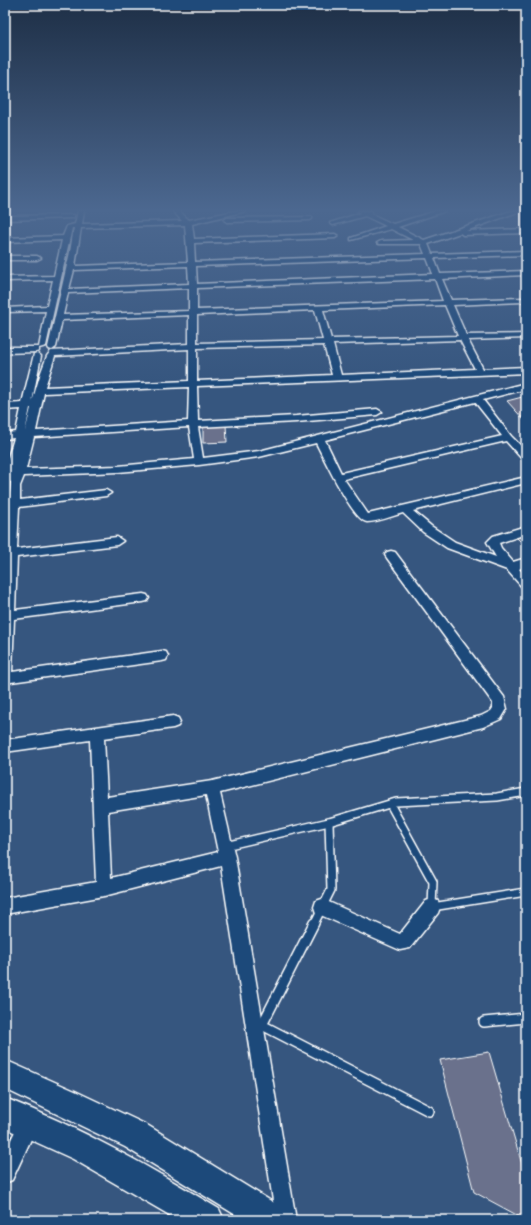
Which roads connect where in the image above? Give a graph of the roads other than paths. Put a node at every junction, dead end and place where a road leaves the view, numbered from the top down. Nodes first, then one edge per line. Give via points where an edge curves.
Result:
1 (60, 268) edge
2 (70, 268) edge
3 (191, 268) edge
4 (304, 268) edge
5 (364, 268) edge
6 (433, 268) edge
7 (354, 270) junction
8 (526, 273) edge
9 (436, 277) junction
10 (58, 278) junction
11 (5, 279) edge
12 (193, 287) junction
13 (66, 291) junction
14 (523, 300) dead end
15 (448, 303) junction
16 (52, 308) junction
17 (319, 308) junction
18 (5, 310) edge
19 (193, 312) junction
20 (59, 318) junction
21 (526, 329) edge
22 (461, 335) junction
23 (526, 336) edge
24 (326, 339) junction
25 (192, 343) junction
26 (5, 350) edge
27 (53, 351) junction
28 (37, 352) junction
29 (5, 355) edge
30 (526, 370) edge
31 (480, 371) junction
32 (337, 376) junction
33 (192, 384) junction
34 (526, 386) edge
35 (40, 390) junction
36 (477, 398) junction
37 (36, 405) junction
38 (26, 406) junction
39 (5, 407) edge
40 (377, 412) dead end
41 (193, 424) junction
42 (30, 434) junction
43 (20, 435) junction
44 (5, 436) edge
45 (508, 438) junction
46 (318, 439) junction
47 (526, 457) edge
48 (199, 462) junction
49 (8, 472) edge
50 (21, 472) junction
51 (338, 477) junction
52 (526, 480) edge
53 (15, 486) junction
54 (106, 493) dead end
55 (14, 504) junction
56 (406, 510) junction
57 (526, 530) edge
58 (117, 541) dead end
59 (10, 554) junction
60 (391, 555) dead end
61 (526, 562) edge
62 (511, 567) junction
63 (526, 584) edge
64 (143, 598) dead end
65 (8, 615) junction
66 (6, 649) edge
67 (162, 656) dead end
68 (5, 678) edge
69 (5, 681) edge
70 (173, 722) dead end
71 (97, 733) junction
72 (5, 746) edge
73 (212, 788) junction
74 (526, 792) edge
75 (390, 804) junction
76 (100, 805) junction
77 (329, 822) junction
78 (226, 852) junction
79 (104, 888) junction
80 (526, 892) edge
81 (5, 906) edge
82 (322, 907) junction
83 (432, 907) junction
84 (526, 1018) edge
85 (484, 1022) dead end
86 (259, 1032) junction
87 (5, 1074) edge
88 (429, 1111) dead end
89 (17, 1118) edge
90 (5, 1173) edge
91 (208, 1220) edge
92 (273, 1220) edge
93 (286, 1220) edge

1 - 10 street
2 - 13 street
3 - 12 street
4 - 7 street
5 - 7 street
6 - 9 street
7 - 9 street
7 - 12 street
8 - 9 street
9 - 15 street
10 - 11 street
10 - 16 street
12 - 13 street
12 - 19 street
13 - 20 street
14 - 15 street
15 - 17 street
15 - 22 street
16 - 18 street
16 - 28 street
17 - 19 street
17 - 24 street
19 - 20 street
19 - 25 street
20 - 27 street
21 - 22 street
22 - 23 street
22 - 24 street
22 - 31 street
24 - 25 street
24 - 32 street
25 - 27 street
25 - 33 street
26 - 28 street
27 - 28 street
27 - 35 street
28 - 29 street
28 - 38 street
30 - 31 street
31 - 32 street
32 - 33 street
33 - 35 street
33 - 41 street
34 - 36 street
35 - 37 street
36 - 45 street
36 - 46 street
37 - 38 street
37 - 42 street
38 - 39 street
38 - 43 street
40 - 41 street
41 - 42 street
41 - 48 street
42 - 43 street
42 - 50 street
43 - 44 street
43 - 49 street
45 - 47 street
45 - 51 street
46 - 48 street via 259,454
46 - 51 street
48 - 50 street via 118,469
49 - 50 street
49 - 53 street
50 - 53 street
51 - 56 street via 366,518
52 - 56 street
53 - 55 street
54 - 55 street
55 - 59 street
56 - 62 street via 427,529 451,545
57 - 62 street via 493,542 496,550
58 - 59 street
59 - 65 street
60 - 73 street via 499,701 500,709 496,715 483,721
61 - 62 street
62 - 63 street
64 - 65 street
65 - 66 street
66 - 68 street
67 - 68 street
68 - 69 street
70 - 71 street
71 - 72 street
71 - 76 street
73 - 76 street
73 - 78 street
74 - 75 lane via 498,797
75 - 77 lane
75 - 83 lane via 433,882
76 - 79 street
77 - 78 lane
77 - 82 lane via 331,890
78 - 79 street
78 - 86 street
79 - 81 street
80 - 83 lane
82 - 83 street via 404,942
82 - 86 lane
84 - 85 lane
86 - 88 lane
86 - 93 street
87 - 92 highway via 65,1100 136,1136
89 - 90 street
89 - 91 highway via 99,1157

